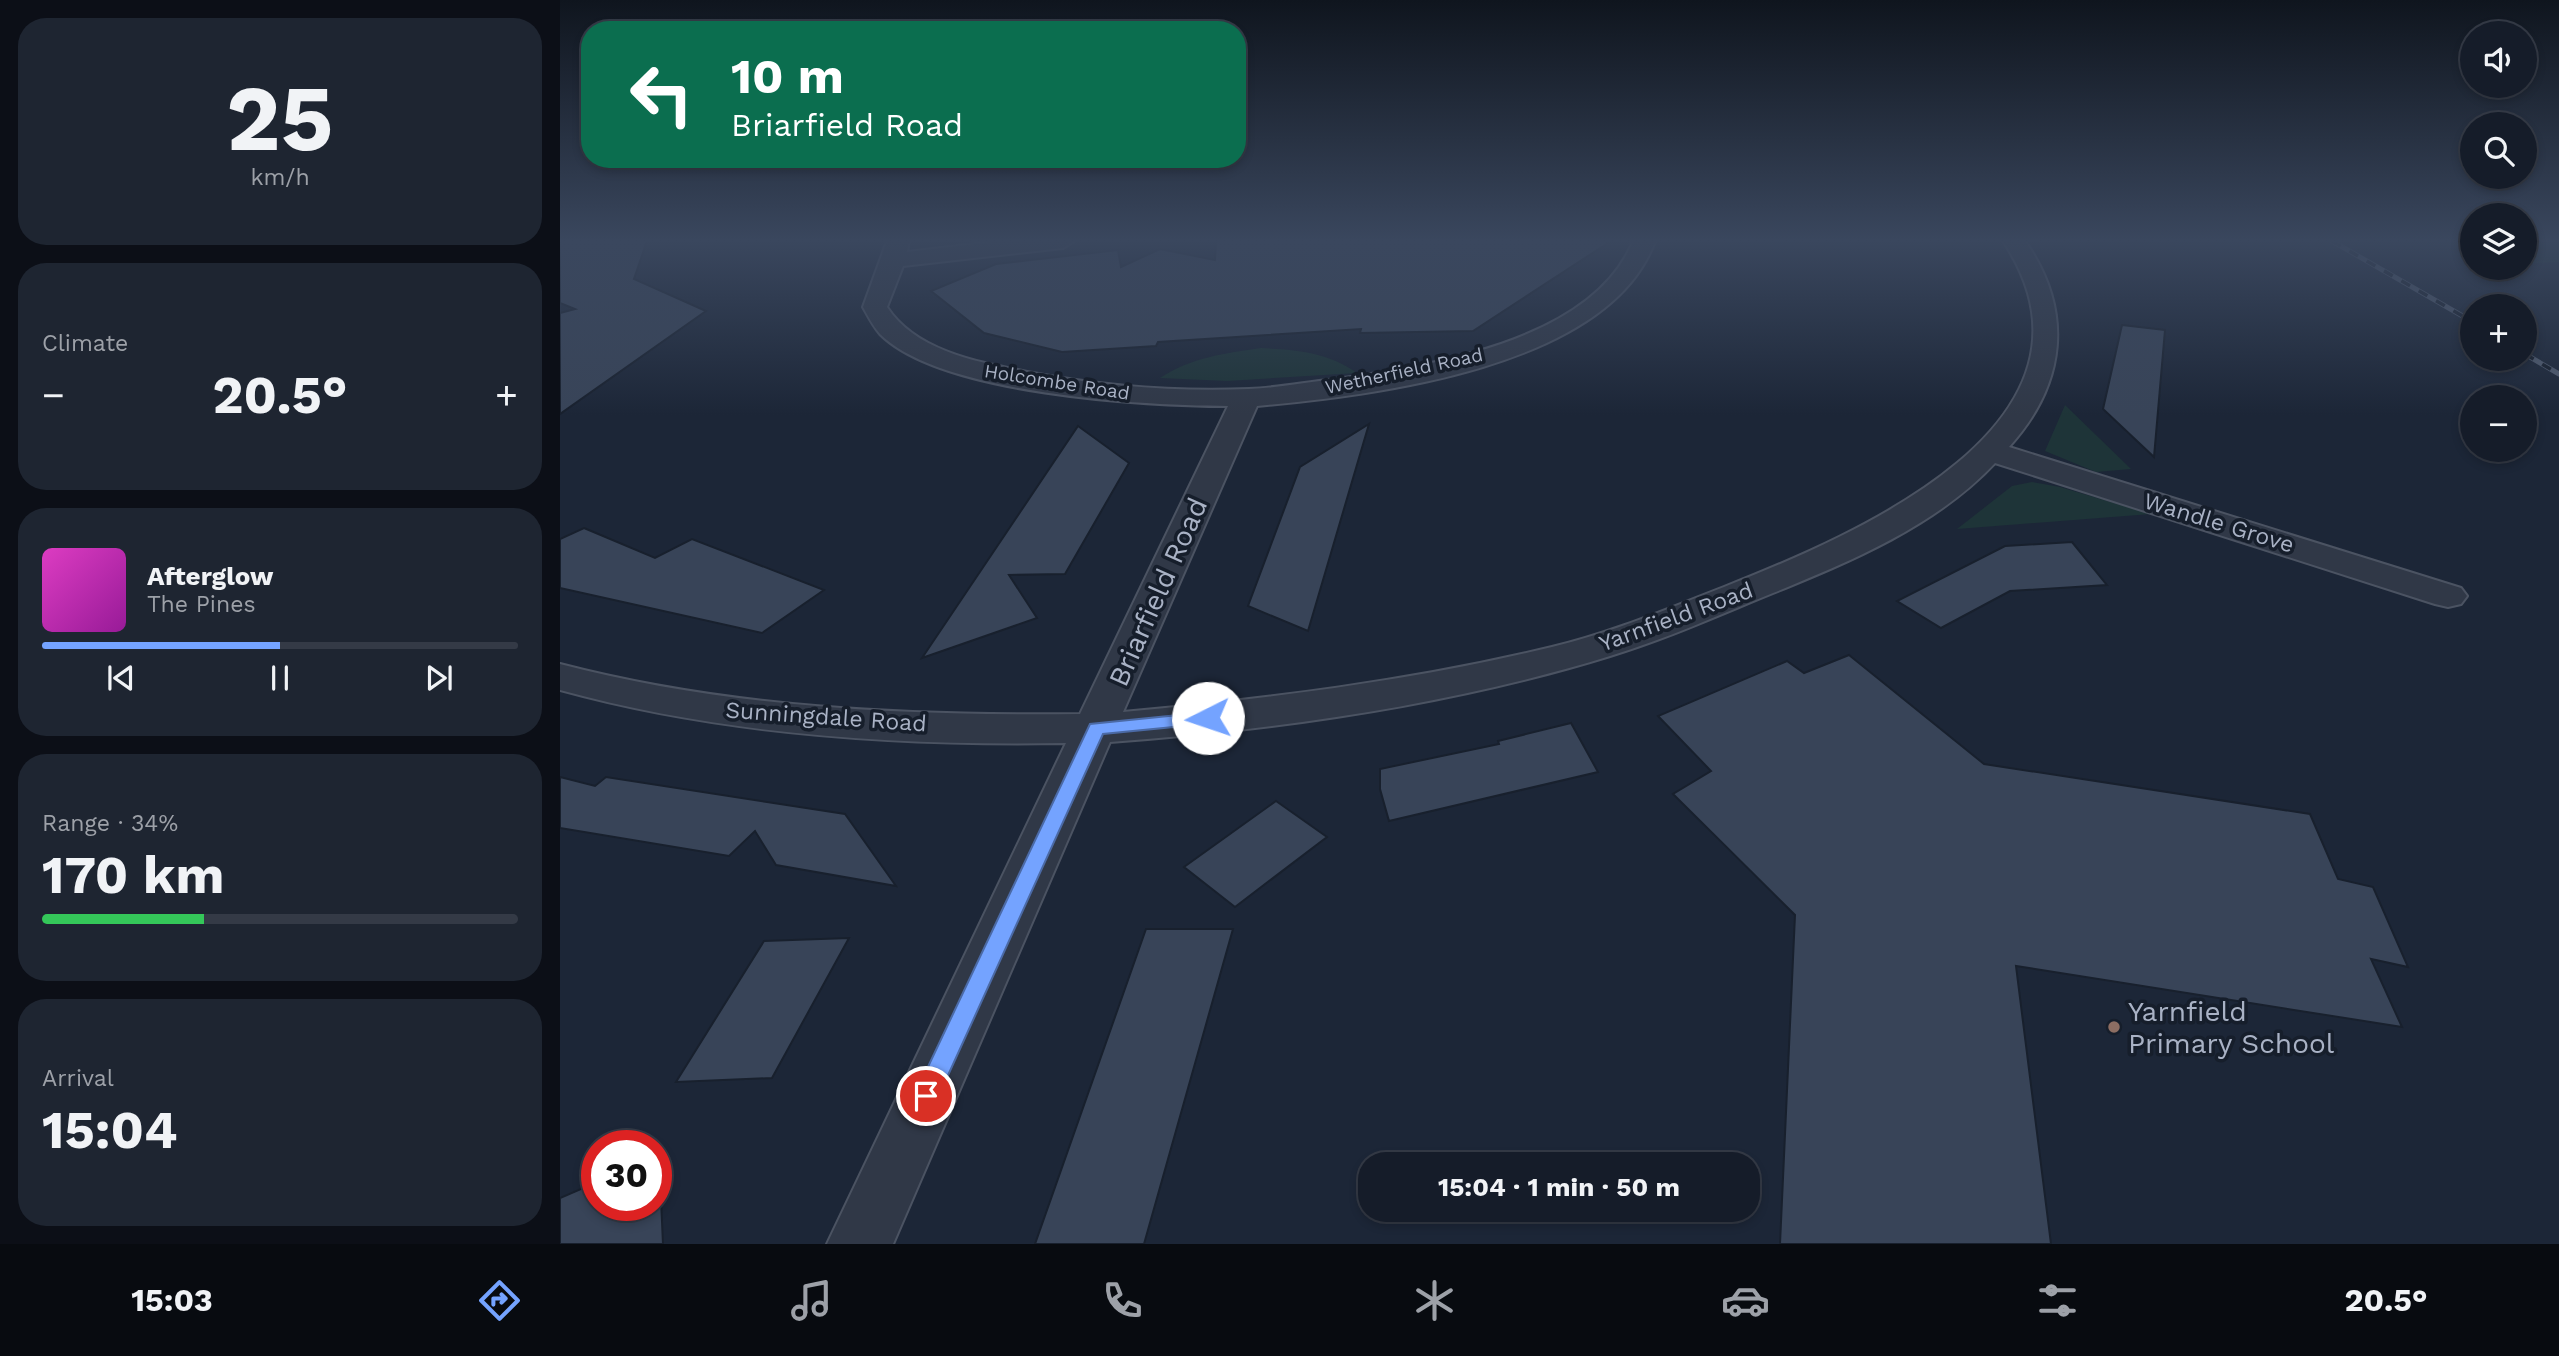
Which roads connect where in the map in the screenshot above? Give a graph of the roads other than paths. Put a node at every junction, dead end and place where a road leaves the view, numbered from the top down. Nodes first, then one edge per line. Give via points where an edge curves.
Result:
1 (878, 299) edge
2 (1603, 299) edge
3 (2044, 299) edge
4 (1246, 398) junction
5 (1990, 452) junction
6 (2448, 596) dead end
7 (560, 677) edge
8 (1096, 728) junction
9 (860, 1244) edge

1 - 4 street, Holcombe Road via 875,307 888,328 969,368 1117,392
2 - 4 street, Wetherfield Road via 1546,334 1492,353 1424,371
3 - 5 street, Yarnfield Road via 2047,329 2033,392
4 - 8 street, Briarfield Road
5 - 6 street, Wandle Grove
5 - 8 street, Yarnfield Road via 1894,527 1834,556 1598,647 1345,702
7 - 8 street, Sunningdale Road via 613,693 737,712 901,726
8 - 9 street, Briarfield Road

